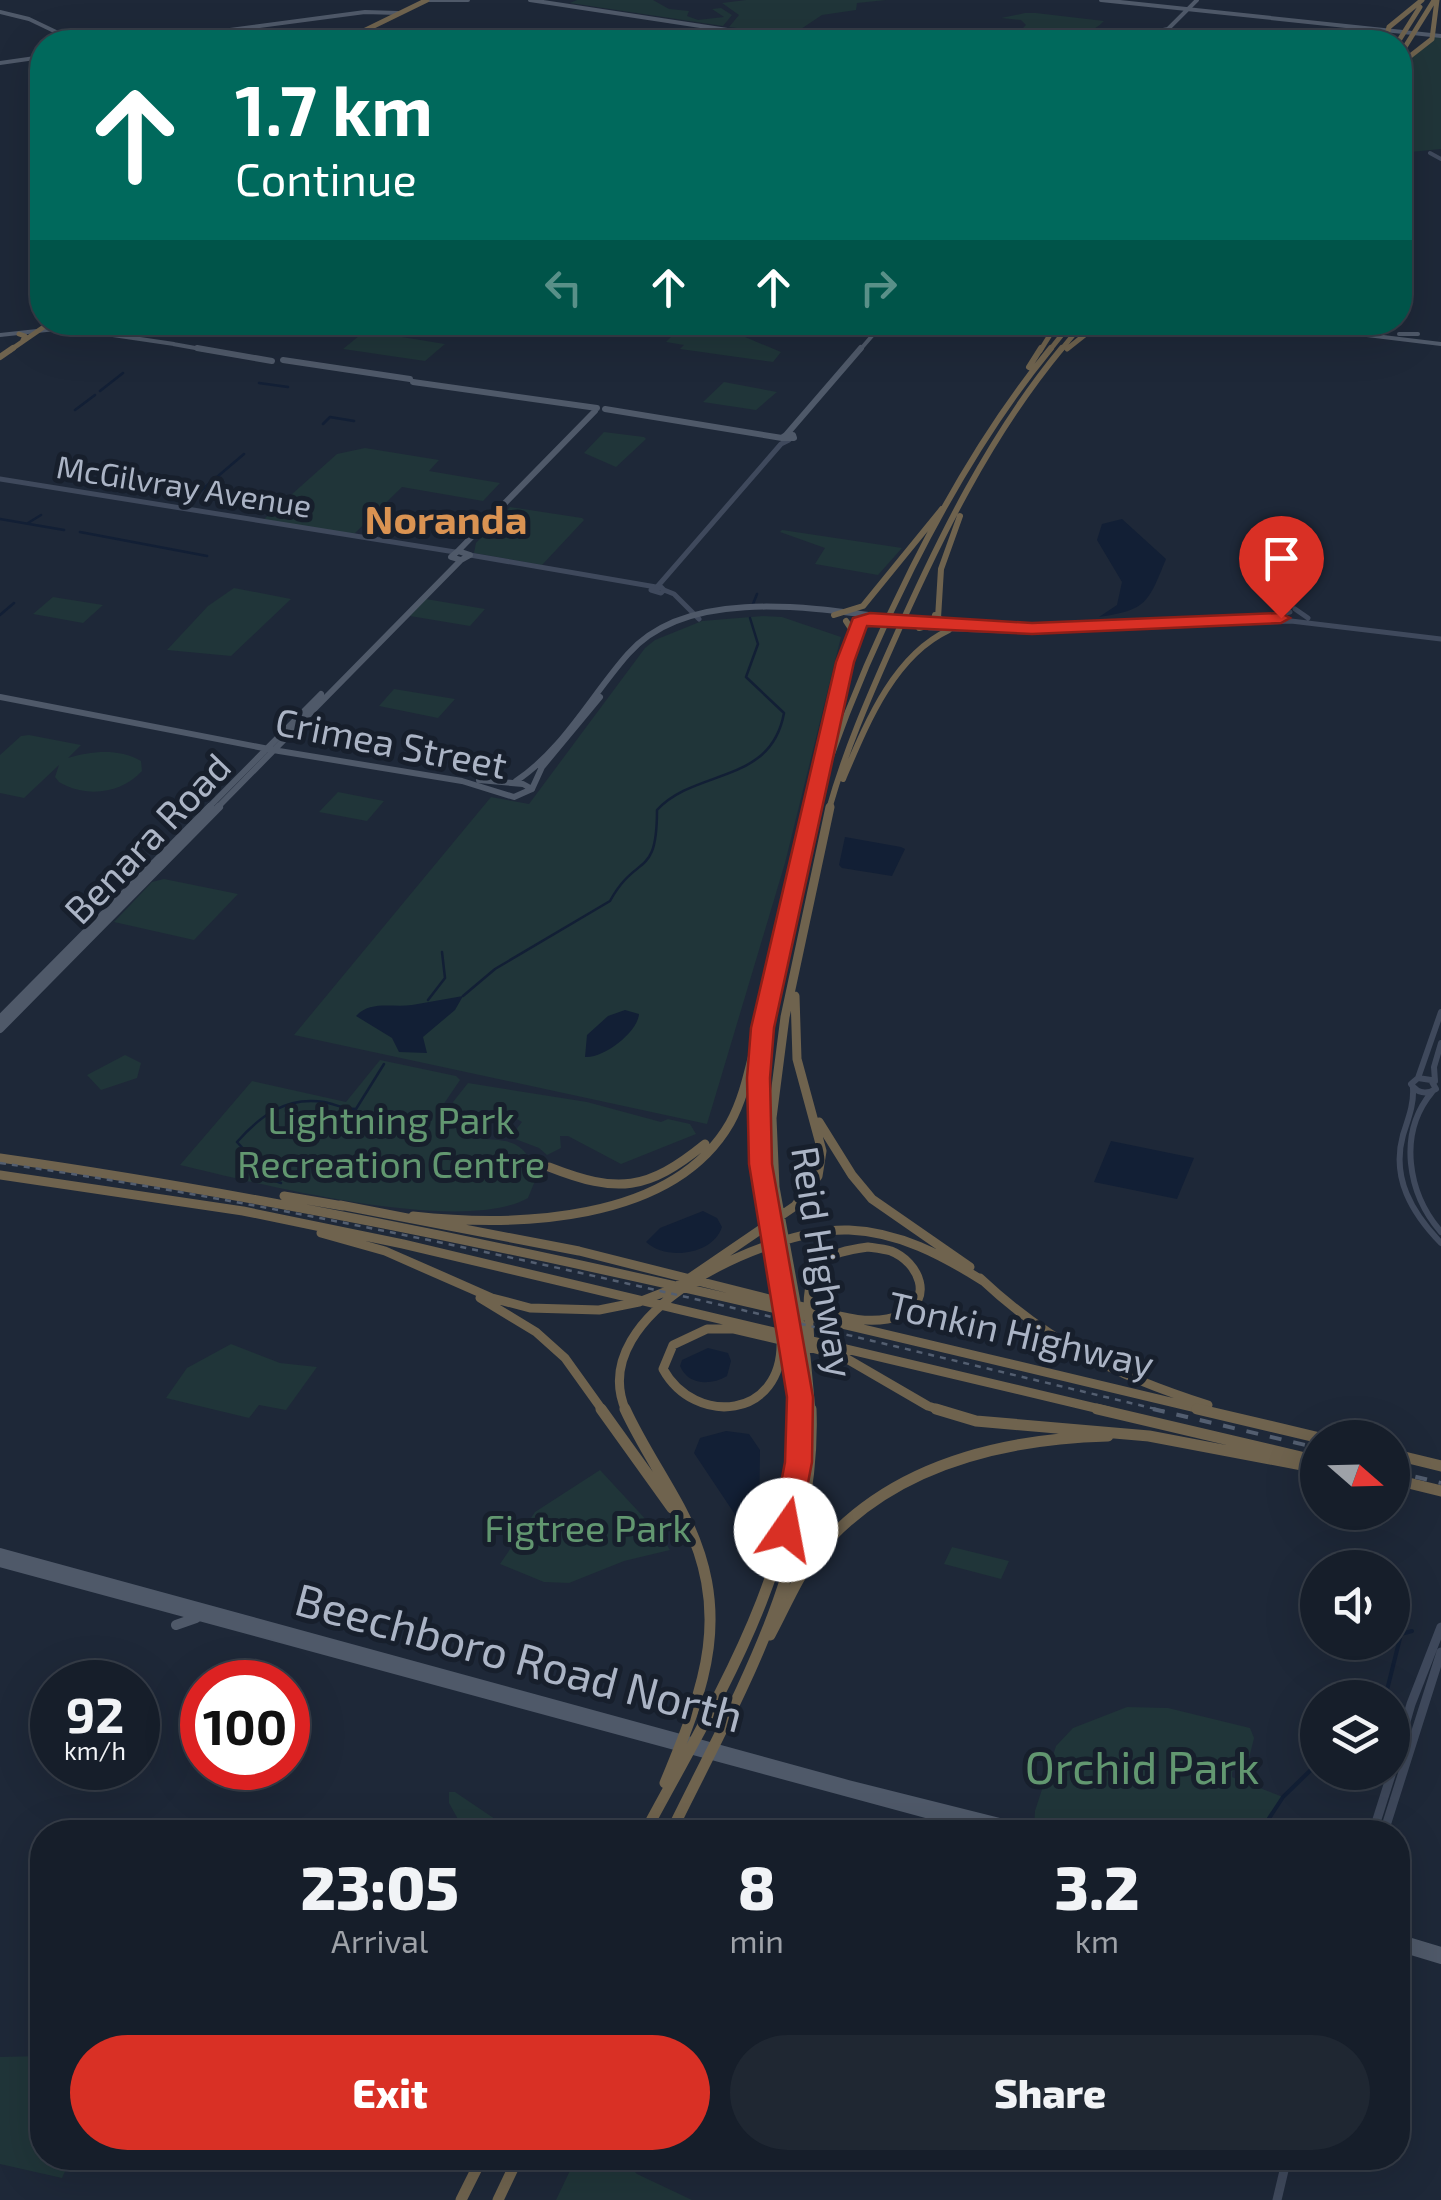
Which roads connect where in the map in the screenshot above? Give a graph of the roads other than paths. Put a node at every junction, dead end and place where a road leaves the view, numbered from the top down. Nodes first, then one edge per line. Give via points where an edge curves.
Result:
1 (418, 0) edge
2 (428, 0) edge
3 (439, 0) edge
4 (456, 0) edge
5 (468, 0) edge
6 (530, 0) edge
7 (1100, 0) edge
8 (1423, 0) edge
9 (1436, 0) edge
10 (1121, 1) edge
11 (543, 2) edge
12 (558, 4) junction
13 (1192, 7) edge
14 (1216, 11) junction
15 (0, 13) edge
16 (391, 13) junction
17 (1258, 15) junction
18 (1338, 23) junction
19 (1352, 27) junction
20 (1376, 28) junction
21 (44, 30) edge
22 (52, 30) edge
23 (244, 30) edge
24 (360, 30) edge
25 (360, 30) edge
26 (730, 30) edge
27 (750, 30) edge
28 (1164, 30) edge
29 (1168, 30) edge
30 (1388, 30) joint
31 (1406, 30) edge
32 (1412, 32) edge
33 (1437, 34) edge
34 (1412, 35) edge
35 (1412, 54) edge
36 (30, 58) edge
37 (0, 62) edge
38 (1432, 153) dead end
39 (1441, 158) edge
40 (30, 330) edge
41 (30, 333) edge
42 (1412, 334) edge
43 (1418, 334) dead end
44 (33, 335) edge
45 (112, 335) edge
46 (873, 335) edge
47 (1051, 335) edge
48 (1062, 335) edge
49 (1074, 335) edge
50 (1085, 335) edge
51 (1377, 335) edge
52 (1396, 335) edge
53 (0, 336) edge
54 (21, 337) junction
55 (1441, 342) edge
56 (0, 355) edge
57 (1010, 406) junction
58 (599, 410) junction
59 (1013, 416) junction
60 (787, 437) junction
61 (977, 477) junction
62 (0, 479) edge
63 (956, 492) junction
64 (460, 556) junction
65 (659, 589) junction
66 (874, 594) junction
67 (938, 607) junction
68 (697, 613) junction
69 (834, 615) junction
70 (1253, 618) junction
71 (1308, 618) junction
72 (866, 620) junction
73 (846, 621) junction
74 (1264, 621) junction
75 (926, 626) junction
76 (950, 628) junction
77 (1282, 630) dead end
78 (854, 633) junction
79 (1441, 638) edge
80 (923, 645) junction
81 (1, 697) edge
82 (254, 744) junction
83 (272, 747) junction
84 (289, 750) junction
85 (507, 783) junction
86 (532, 789) junction
87 (828, 817) junction
88 (810, 818) junction
89 (809, 909) junction
90 (772, 986) junction
91 (1441, 1012) edge
92 (0, 1019) edge
93 (0, 1029) edge
94 (1441, 1044) edge
95 (1418, 1078) junction
96 (1435, 1082) junction
97 (744, 1085) junction
98 (1414, 1088) junction
99 (1432, 1092) junction
100 (813, 1111) junction
101 (0, 1158) edge
102 (549, 1167) dead end
103 (0, 1175) edge
104 (182, 1183) junction
105 (162, 1198) junction
106 (340, 1205) junction
107 (1441, 1232) edge
108 (1441, 1243) edge
109 (701, 1275) junction
110 (983, 1281) junction
111 (455, 1282) junction
112 (780, 1295) junction
113 (804, 1301) junction
114 (1300, 1432) edge
115 (1300, 1432) edge
116 (1186, 1443) junction
117 (1410, 1458) edge
118 (1300, 1461) edge
119 (1300, 1462) edge
120 (1441, 1466) edge
121 (1410, 1485) edge
122 (1441, 1492) edge
123 (692, 1534) junction
124 (0, 1553) edge
125 (0, 1562) edge
126 (206, 1618) junction
127 (176, 1625) dead end
128 (1441, 1626) edge
129 (1441, 1652) edge
130 (1410, 1708) edge
131 (729, 1710) junction
132 (674, 1741) junction
133 (726, 1755) junction
134 (1386, 1790) edge
135 (649, 1820) edge
136 (650, 1820) edge
137 (677, 1820) edge
138 (954, 1820) edge
139 (978, 1820) edge
140 (1376, 1820) edge
141 (1388, 1820) edge
142 (1410, 1946) edge
143 (1441, 1956) edge
144 (476, 2170) edge
145 (512, 2170) edge
146 (1284, 2170) edge
147 (462, 2200) edge
148 (498, 2200) edge
149 (1277, 2200) edge

1 - 16 highway
2 - 5 main road
2 - 16 highway
3 - 4 main road
6 - 11 main road
7 - 10 main road
8 - 30 highway
8 - 31 highway
9 - 33 highway
9 - 34 highway
10 - 13 main road
11 - 12 main road
12 - 26 main road
12 - 27 main road
13 - 14 main road
13 - 14 main road
13 - 28 main road
13 - 29 main road via 1183,23
14 - 17 main road
14 - 17 main road
15 - 21 main road
15 - 22 main road
16 - 23 main road
16 - 24 highway
16 - 25 highway
17 - 18 main road
17 - 19 main road
18 - 19 main road
18 - 20 main road
19 - 20 main road
20 - 30 highway
32 - 33 main road
33 - 35 highway
36 - 37 main road
38 - 39 main road
40 - 53 main road
41 - 54 highway
42 - 43 main road
44 - 56 highway
45 - 58 main road
46 - 60 main road
47 - 57 highway
48 - 57 highway, Reid Highway
49 - 59 highway, Reid Highway
50 - 59 highway
51 - 55 main road
52 - 55 main road
53 - 54 main road
54 - 56 highway
57 - 63 highway, Reid Highway
58 - 60 main road
58 - 64 main road, Benara Road
59 - 61 highway, Reid Highway
60 - 65 main road
61 - 67 highway via 944,557
61 - 87 highway, Reid Highway via 904,616 840,770
62 - 64 main road, McGilvray Avenue
63 - 66 highway
63 - 88 highway, Reid Highway via 887,627
64 - 65 main road, McGilvray Avenue
64 - 83 main road, Benara Road
65 - 68 main road, McGilvray Avenue
66 - 69 highway via 856,610
66 - 72 highway
67 - 75 highway
67 - 76 highway
68 - 69 main road
68 - 73 main road
68 - 85 main road via 640,641 524,776
68 - 86 main road via 643,644 542,767
69 - 72 main road
70 - 71 main road
70 - 71 main road via 1292,611
70 - 76 main road
71 - 79 main road
72 - 73 main road
72 - 75 main road
72 - 78 highway
73 - 78 highway
74 - 76 main road via 1032,632
74 - 77 main road
74 - 79 main road
75 - 76 main road
75 - 80 highway
76 - 80 highway
78 - 88 highway
80 - 87 highway via 863,737
81 - 82 main road, Crimea Street
82 - 83 main road
82 - 83 main road, Crimea Street
83 - 84 main road, Crimea Street
83 - 84 main road
83 - 92 main road, Benara Road
83 - 93 main road, Benara Road
84 - 85 main road, Crimea Street
84 - 86 main road, Crimea Street via 478,784 514,797
85 - 86 main road, Crimea Street
87 - 89 highway, Reid Highway
88 - 90 highway, Reid Highway
89 - 100 highway via 794,1034
89 - 113 highway, Reid Highway via 775,1080 772,1142 786,1244
90 - 97 highway
90 - 112 highway, Reid Highway via 758,1099 760,1164
91 - 95 main road
94 - 96 main road
95 - 96 main road
95 - 98 main road
96 - 99 main road
97 - 102 highway via 709,1141 647,1182 611,1188
97 - 106 highway via 726,1129 694,1162 599,1208 496,1223
98 - 99 main road
98 - 108 main road via 1399,1177 1413,1210
99 - 107 main road via 1408,1170 1418,1201
100 - 109 highway via 822,1160 809,1192
100 - 110 highway via 864,1192 958,1255
101 - 104 highway, Tonkin Highway
103 - 105 highway, Tonkin Highway
104 - 106 highway
104 - 115 highway, Tonkin Highway via 864,1329
105 - 111 highway via 366,1244
105 - 118 highway, Tonkin Highway via 404,1244
106 - 113 highway via 578,1250 855,1319 889,1318 910,1309 922,1295 923,1278 894,1253 846,1250 816,1267
109 - 110 highway via 774,1239 849,1230 922,1245
109 - 111 highway via 633,1303 585,1311 504,1302
109 - 123 highway via 636,1328 622,1350 617,1386
110 - 114 highway via 1052,1341 1112,1373
111 - 123 highway via 566,1358
112 - 116 highway via 779,1348 780,1368 763,1394 714,1404 671,1386 664,1369 668,1352 682,1338 730,1328 842,1356 928,1406 976,1421
112 - 136 highway, Reid Highway via 794,1352 800,1440 779,1553
113 - 131 highway, Reid Highway via 813,1452 801,1532 778,1603
116 - 119 highway
116 - 131 highway via 1102,1436 1030,1441 962,1457 893,1488 813,1557
117 - 120 highway
121 - 122 highway
123 - 135 highway via 710,1582 711,1660
124 - 132 main road, Beechboro Road North
125 - 126 main road, Beechboro Road North
126 - 127 main road
126 - 132 main road, Beechboro Road North
128 - 130 main road
129 - 141 main road
131 - 137 highway, Reid Highway
132 - 133 main road, Beechboro Road North
133 - 138 main road, Beechboro Road North
133 - 139 main road, Beechboro Road North
134 - 140 main road
142 - 143 main road
144 - 147 highway
145 - 148 highway
146 - 149 main road

